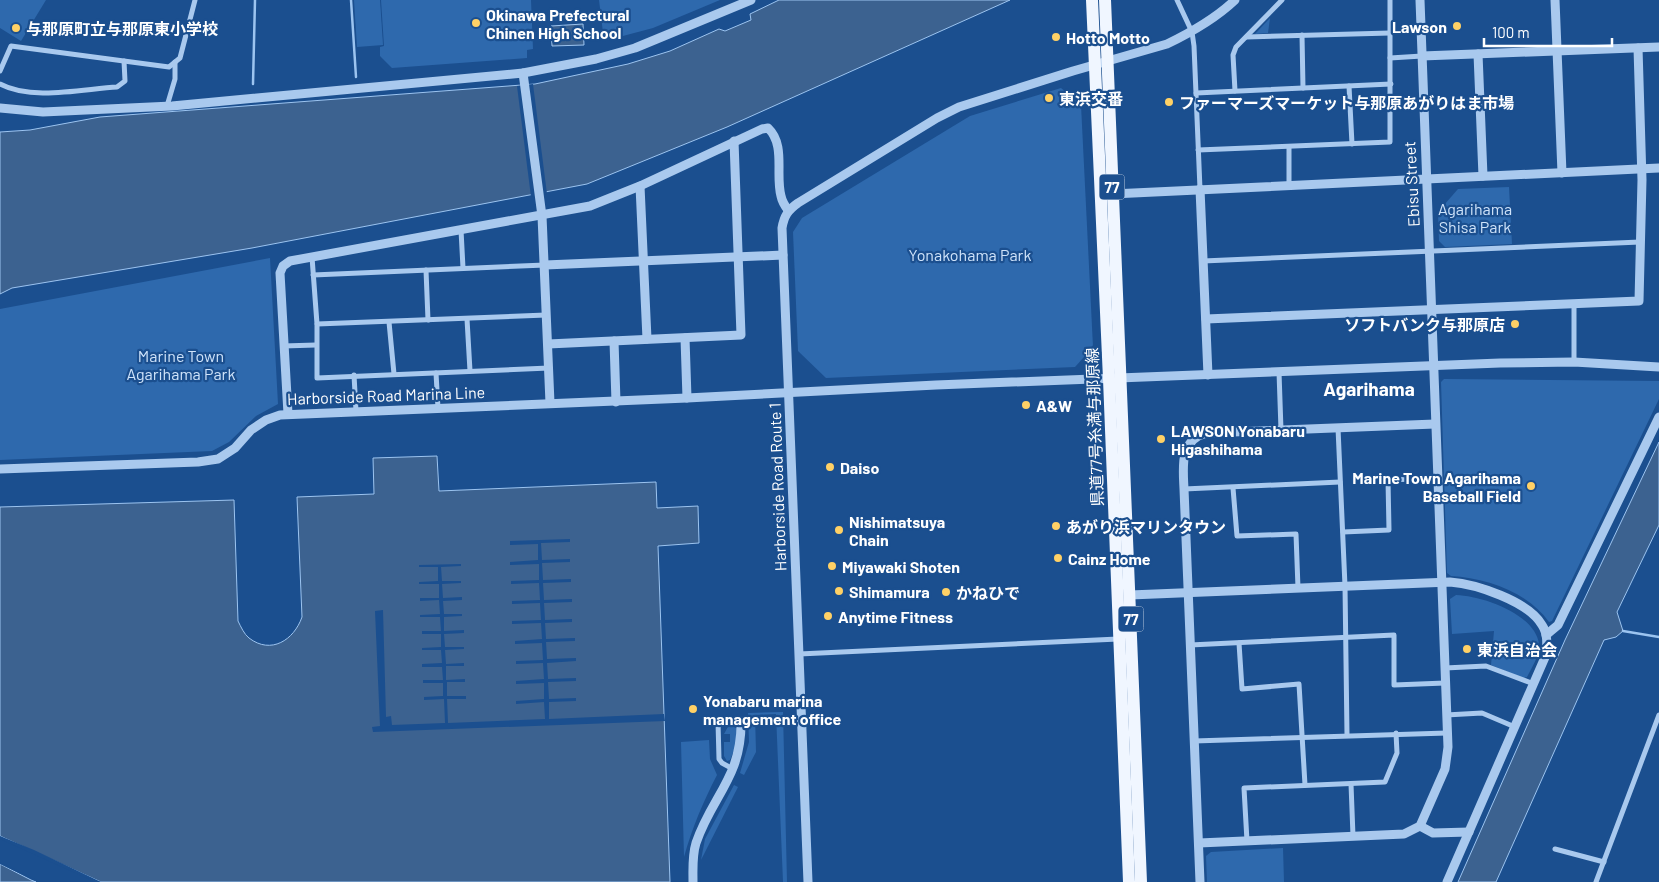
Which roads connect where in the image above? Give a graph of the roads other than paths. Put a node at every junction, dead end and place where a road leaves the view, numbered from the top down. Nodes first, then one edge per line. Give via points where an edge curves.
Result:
1 (195, 0) edge
2 (751, 0) edge
3 (1092, 0) edge
4 (1105, 0) edge
5 (1177, 0) edge
6 (1235, 0) edge
7 (1282, 0) edge
8 (1390, 0) edge
9 (1420, 0) edge
10 (1555, 0) edge
11 (1192, 32) junction
12 (1390, 33) junction
13 (1302, 36) junction
14 (1246, 38) junction
15 (1659, 47) edge
16 (1638, 48) junction
17 (1557, 51) junction
18 (1478, 54) junction
19 (1422, 56) junction
20 (1390, 58) junction
21 (124, 61) junction
22 (175, 62) junction
23 (1108, 62) junction
24 (1094, 65) junction
25 (0, 71) edge
26 (523, 73) junction
27 (0, 84) edge
28 (1390, 84) junction
29 (1349, 86) junction
30 (1303, 88) junction
31 (1235, 90) junction
32 (1196, 92) junction
33 (167, 106) junction
34 (0, 108) edge
35 (734, 141) junction
36 (1352, 144) junction
37 (1288, 147) junction
38 (1198, 150) junction
39 (1659, 168) edge
40 (1642, 169) junction
41 (1562, 173) junction
42 (1483, 176) junction
43 (1426, 178) junction
44 (1289, 184) junction
45 (640, 186) junction
46 (1200, 189) junction
47 (1112, 194) junction
48 (788, 210) junction
49 (542, 216) junction
50 (461, 230) junction
51 (1640, 242) junction
52 (1429, 251) junction
53 (784, 255) junction
54 (738, 256) junction
55 (312, 257) junction
56 (644, 259) junction
57 (1203, 261) junction
58 (545, 265) junction
59 (463, 268) junction
60 (426, 270) junction
61 (314, 275) junction
62 (1574, 303) junction
63 (1431, 309) junction
64 (546, 315) junction
65 (467, 319) junction
66 (1206, 319) junction
67 (428, 320) junction
68 (389, 322) junction
69 (317, 324) junction
70 (685, 338) junction
71 (647, 339) junction
72 (614, 341) junction
73 (548, 344) junction
74 (316, 345) junction
75 (283, 346) junction
76 (1574, 362) junction
77 (1433, 366) junction
78 (549, 368) junction
79 (1659, 368) edge
80 (470, 371) junction
81 (1279, 372) junction
82 (436, 373) junction
83 (394, 374) junction
84 (354, 375) junction
85 (1208, 375) junction
86 (1115, 379) junction
87 (788, 393) junction
88 (688, 398) junction
89 (616, 402) junction
90 (550, 403) junction
91 (438, 408) junction
92 (356, 411) junction
93 (288, 414) junction
94 (1659, 416) edge
95 (1435, 424) junction
96 (1338, 428) junction
97 (1282, 430) junction
98 (0, 469) edge
99 (1438, 478) junction
100 (1340, 482) junction
101 (1233, 488) junction
102 (1184, 489) junction
103 (1343, 532) junction
104 (1442, 583) junction
105 (1345, 586) junction
106 (1298, 588) junction
107 (1188, 593) junction
108 (1130, 595) junction
109 (1546, 635) junction
110 (1346, 637) junction
111 (1118, 639) junction
112 (1239, 643) junction
113 (1190, 645) junction
114 (799, 654) junction
115 (1444, 668) junction
116 (1445, 683) junction
117 (1534, 684) junction
118 (1446, 714) junction
119 (1659, 715) edge
120 (741, 721) joint
121 (1515, 727) junction
122 (1447, 732) junction
123 (1396, 733) junction
124 (1347, 735) junction
125 (1303, 736) junction
126 (1194, 741) junction
127 (733, 769) junction
128 (1351, 784) junction
129 (1305, 785) junction
130 (1420, 826) junction
131 (1469, 832) junction
132 (1353, 836) junction
133 (1247, 841) junction
134 (1199, 842) junction
135 (1555, 849) dead end
136 (1604, 862) junction
137 (693, 882) edge
138 (808, 882) edge
139 (1128, 882) edge
140 (1140, 882) edge
141 (1200, 882) edge
142 (1447, 882) edge
143 (1596, 882) edge

1 - 22 street via 180,58
2 - 26 street via 635,48
3 - 24 main road, 県道77号糸満与那原線 / 77
4 - 23 main road, 県道77号糸満与那原線 / 77
5 - 11 street
6 - 11 street
7 - 14 street
8 - 12 street
9 - 19 street, Ebisu Street
10 - 17 street
11 - 23 street via 1167,44
11 - 32 street
12 - 13 street
12 - 20 street
13 - 14 street
13 - 30 street
14 - 31 street via 1233,55
15 - 16 street
16 - 17 street
16 - 40 street
17 - 18 street
17 - 41 street
18 - 19 street
18 - 42 street
19 - 20 street
19 - 43 street, Ebisu Street
20 - 28 street
21 - 22 street via 169,67
21 - 25 street via 12,46
21 - 27 street via 125,81 117,87 29,92
22 - 33 street via 175,79
23 - 24 street
23 - 47 main road, 県道77号糸満与那原線 / 77
24 - 48 street via 952,111
24 - 86 main road, 県道77号糸満与那原線 / 77
26 - 33 street
26 - 49 street
28 - 29 street
28 - 36 street via 1390,142
29 - 30 street
29 - 36 street
30 - 31 street
31 - 32 street
32 - 38 street
33 - 34 street via 43,112
35 - 45 street
35 - 48 street via 762,128 768,128 774,134 778,142 780,196
35 - 54 street
36 - 37 street
37 - 38 street
37 - 44 street
38 - 46 street
39 - 40 street
40 - 41 street
40 - 51 street
41 - 42 street
42 - 43 street
43 - 44 street
43 - 52 street, Ebisu Street
44 - 46 street
45 - 49 street via 590,206
45 - 56 street
46 - 47 street
46 - 57 street
47 - 86 main road, 県道77号糸満与那原線 / 77
48 - 53 street via 782,228
49 - 50 street
49 - 58 street
50 - 55 street
50 - 59 street
51 - 52 street
51 - 62 street via 1639,300
52 - 57 street
52 - 63 street, Ebisu Street
53 - 54 street
53 - 87 street
54 - 56 street
54 - 70 street via 741,335
55 - 61 street
55 - 75 street via 290,261 280,273
56 - 58 street
56 - 71 street
57 - 66 street
58 - 59 street
58 - 64 street
59 - 60 street
60 - 61 street
60 - 67 street
61 - 69 street
62 - 63 street
62 - 76 street
63 - 66 street
63 - 77 street, Ebisu Street
64 - 65 street
64 - 73 street
65 - 67 street
65 - 80 street
66 - 85 street
67 - 68 street
68 - 69 street
68 - 83 street
69 - 74 street
70 - 71 street
70 - 88 street
71 - 72 street
72 - 73 street
72 - 89 street
73 - 78 street
74 - 75 street
74 - 84 street via 317,378
75 - 93 street
76 - 77 street, Harborside Road Route 1
76 - 79 street, Harborside Road Route 1
77 - 81 street, Harborside Road Route 1
77 - 95 street, Ebisu Street
78 - 80 street
78 - 90 street
80 - 82 street
81 - 85 street, Harborside Road Route 1
81 - 97 street
82 - 83 street
82 - 91 street
83 - 84 street
84 - 92 street
85 - 86 street, Harborside Road Route 1
86 - 87 street, Harborside Road Route 1
86 - 108 main road, 県道77号糸満与那原線 / 77
86 - 111 main road, 県道77号糸満与那原線 / 77
87 - 88 street, Harborside Road Marina Line
87 - 114 street, Harborside Road Route 1
88 - 89 street, Harborside Road Marina Line
89 - 90 street, Harborside Road Marina Line
90 - 91 street, Harborside Road Marina Line
91 - 92 street, Harborside Road Marina Line
92 - 93 street, Harborside Road Marina Line
93 - 98 street, Harborside Road Marina Line via 266,420 218,459
94 - 109 street via 1558,625
95 - 96 street
95 - 99 street, Ebisu Street
96 - 97 street
96 - 100 street
97 - 102 street via 1207,433 1196,437 1185,449
99 - 103 street via 1388,480 1389,530
99 - 104 street, Ebisu Street
100 - 101 street
100 - 103 street
101 - 102 street
101 - 106 street via 1237,536 1296,534
102 - 107 street
103 - 105 street
104 - 105 street
104 - 109 street via 1475,586 1503,596 1536,617
104 - 115 street, Ebisu Street
105 - 106 street
105 - 110 street
106 - 107 street
107 - 108 street
107 - 113 street
108 - 140 main road, 県道77号糸満与那原線 / 77
109 - 117 street via 1546,655
110 - 112 street
110 - 116 street via 1394,635 1394,685
110 - 124 street
111 - 114 street
111 - 139 main road, 県道77号糸満与那原線 / 77
112 - 113 street
112 - 125 street via 1242,689 1299,684
113 - 126 street
114 - 138 street, Harborside Road Route 1
115 - 116 street, Ebisu Street
115 - 117 street via 1486,666
116 - 118 street, Ebisu Street
117 - 121 street
118 - 121 street via 1482,713
118 - 122 street, Ebisu Street
119 - 136 street
120 - 127 street via 741,745
120 - 127 street via 718,722 718,759
121 - 131 street
122 - 123 street
122 - 130 street, Ebisu Street via 1445,769
123 - 124 street
123 - 128 street via 1397,753 1385,782
124 - 125 street
125 - 126 street
125 - 129 street
126 - 134 street
127 - 137 street via 695,844
128 - 129 street
128 - 132 street
129 - 133 street via 1244,788
130 - 131 street via 1433,832
130 - 132 street via 1404,834
131 - 142 street
132 - 133 street
133 - 134 street
134 - 141 street
135 - 136 street
136 - 143 street

